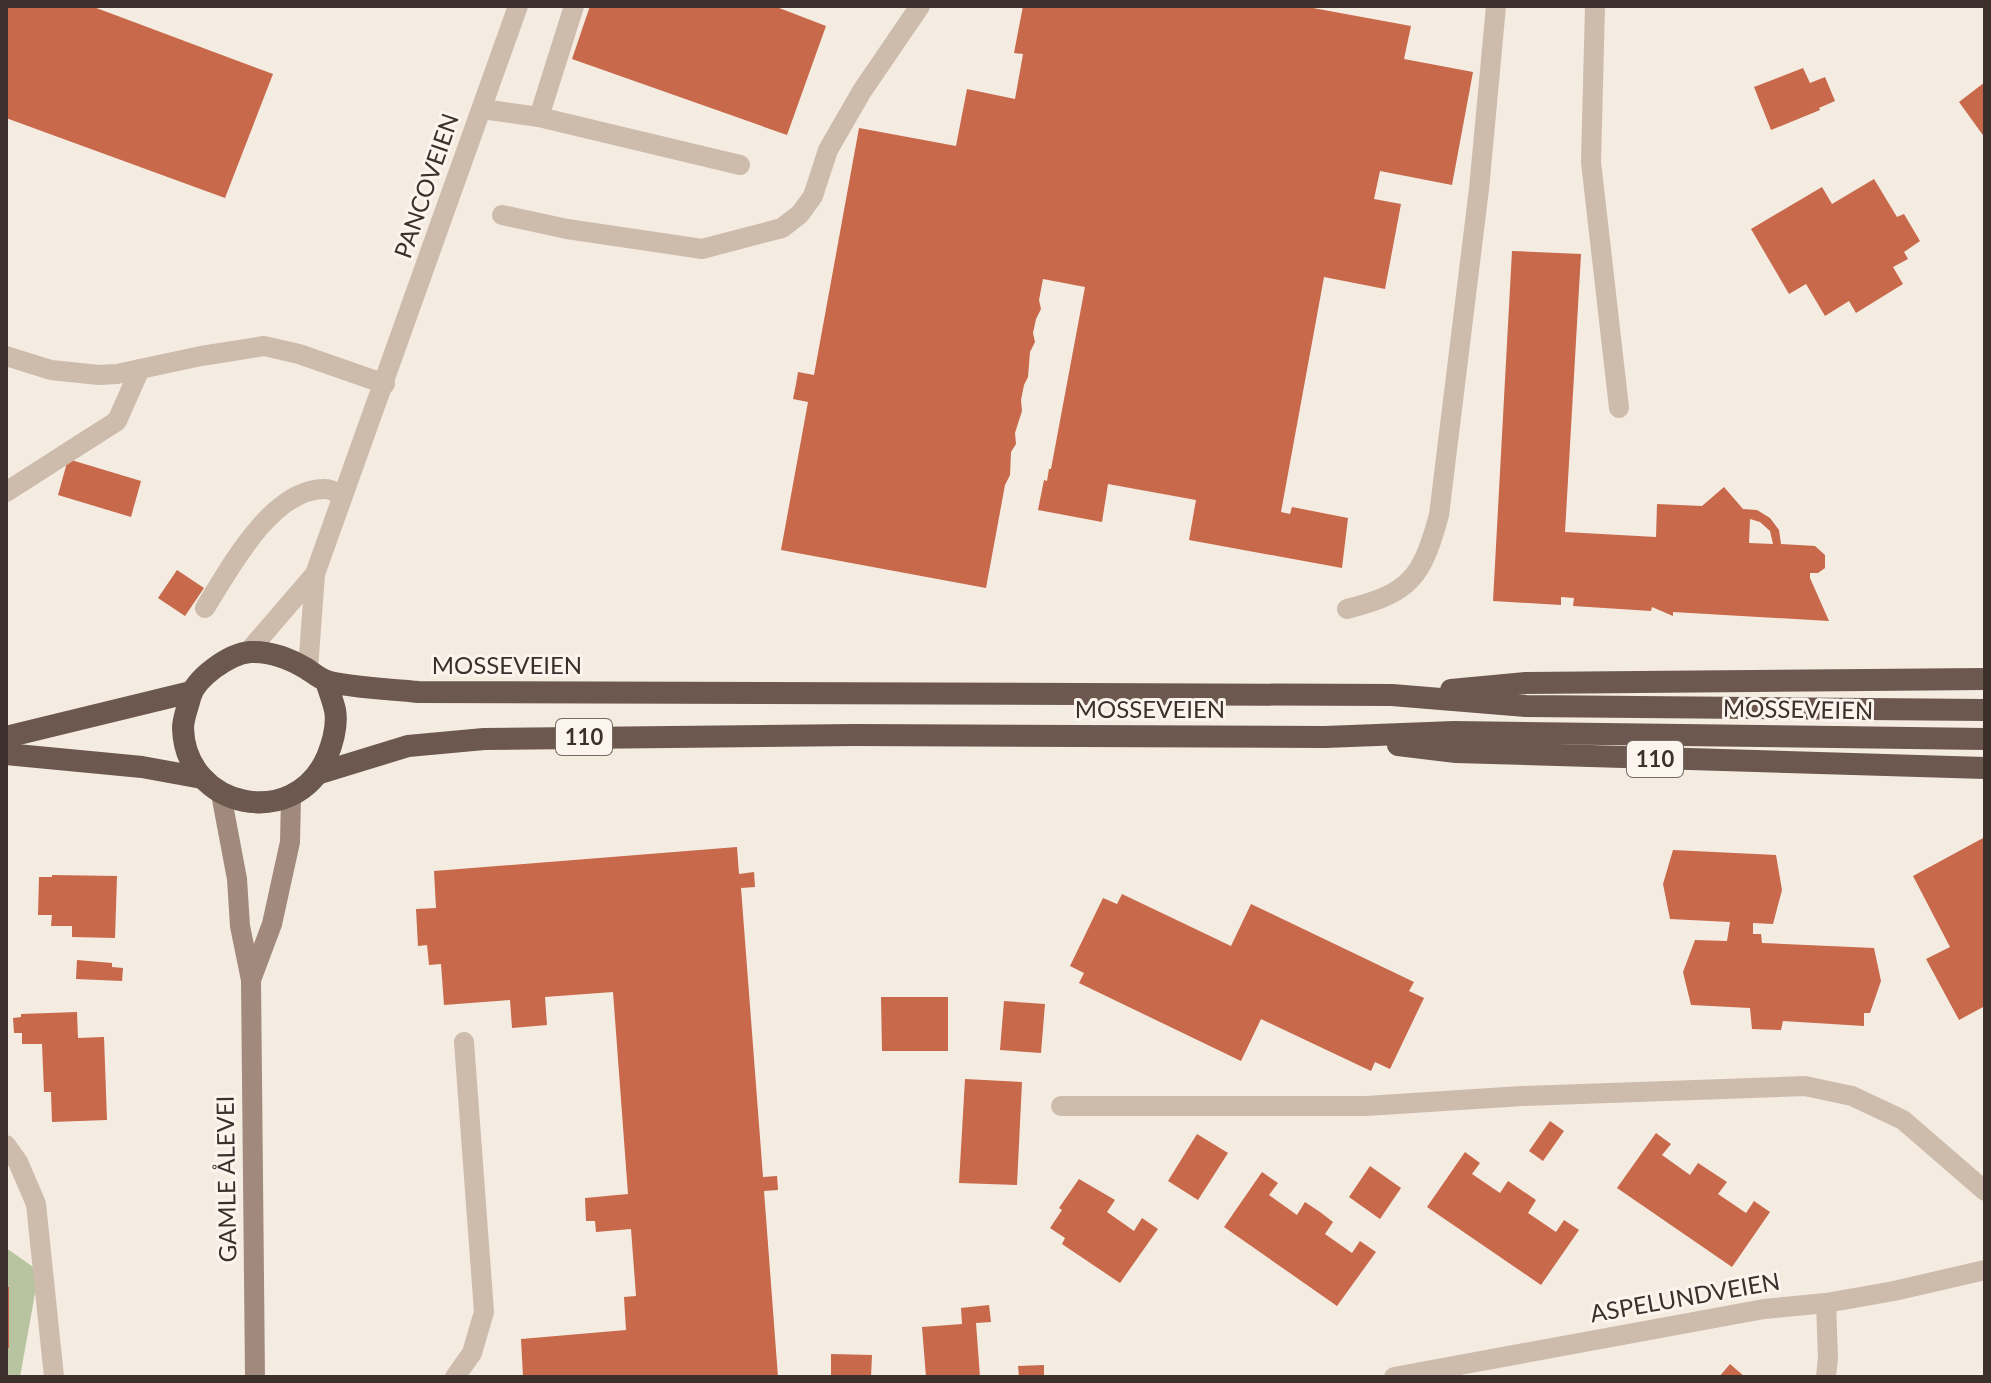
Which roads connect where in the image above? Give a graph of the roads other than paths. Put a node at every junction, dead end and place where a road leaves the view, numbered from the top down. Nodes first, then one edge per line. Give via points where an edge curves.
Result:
1 (518, 6) edge
2 (574, 6) edge
3 (920, 6) edge
4 (1496, 6) edge
5 (1595, 6) edge
6 (482, 109) junction
7 (539, 117) junction
8 (740, 165) dead end
9 (502, 215) dead end
10 (6, 356) edge
11 (140, 369) junction
12 (385, 384) junction
13 (1619, 408) dead end
14 (6, 492) edge
15 (343, 495) junction
16 (315, 574) junction
17 (205, 608) dead end
18 (1347, 609) dead end
19 (248, 652) junction
20 (317, 675) junction
21 (1985, 679) edge
22 (191, 692) junction
23 (1392, 695) junction
24 (1985, 710) edge
25 (6, 737) edge
26 (1325, 737) junction
27 (1985, 739) edge
28 (6, 754) edge
29 (1985, 768) edge
30 (320, 773) junction
31 (202, 778) junction
32 (221, 794) junction
33 (291, 797) junction
34 (251, 980) junction
35 (464, 1042) dead end
36 (1061, 1106) dead end
37 (6, 1145) edge
38 (1985, 1191) edge
39 (1985, 1270) edge
40 (1826, 1303) junction
41 (54, 1377) edge
42 (255, 1377) edge
43 (455, 1377) edge
44 (1394, 1377) edge
45 (1826, 1377) edge

1 - 6 street, PANCOVEIEN
2 - 7 street
3 - 9 street via 828,150 813,196 782,228 702,249
4 - 18 street via 1439,515 1430,546 1409,582 1396,593
5 - 13 street via 1591,162
6 - 7 street
6 - 12 street, PANCOVEIEN
7 - 8 street
10 - 11 street via 63,372 99,375
11 - 12 street via 264,346
11 - 14 street via 117,421
12 - 15 street, PANCOVEIEN
15 - 16 street, PANCOVEIEN
15 - 17 street via 326,489 293,497 253,532
16 - 19 street
16 - 20 street
19 - 20 highway, 110 via 284,656
19 - 22 highway via 217,664
20 - 23 highway, MOSSEVEIEN / 110 via 418,692
20 - 30 highway, 110 via 335,712 334,739
21 - 23 highway, 110 via 1526,683
22 - 25 highway
22 - 31 highway via 183,726 188,756
23 - 24 highway, MOSSEVEIEN / 110 via 1526,706
26 - 27 highway, MOSSEVEIEN / 110 via 1454,732
26 - 29 highway, 110 via 1456,752
26 - 30 highway, MOSSEVEIEN / 110 via 484,739 408,746
28 - 31 highway
30 - 33 highway, 110
31 - 32 highway
32 - 33 highway via 258,804
32 - 34 main road, GAMLE ÅLEVEI
33 - 34 main road, GAMLE ÅLEVEI via 290,842 272,924
34 - 42 main road, GAMLE ÅLEVEI
35 - 43 street via 484,1312 472,1353
36 - 38 street via 1366,1106 1805,1086 1852,1096 1903,1120
37 - 41 street via 36,1204
39 - 40 street, ASPELUNDVEIEN
40 - 44 street, ASPELUNDVEIEN via 1764,1309
40 - 45 street

